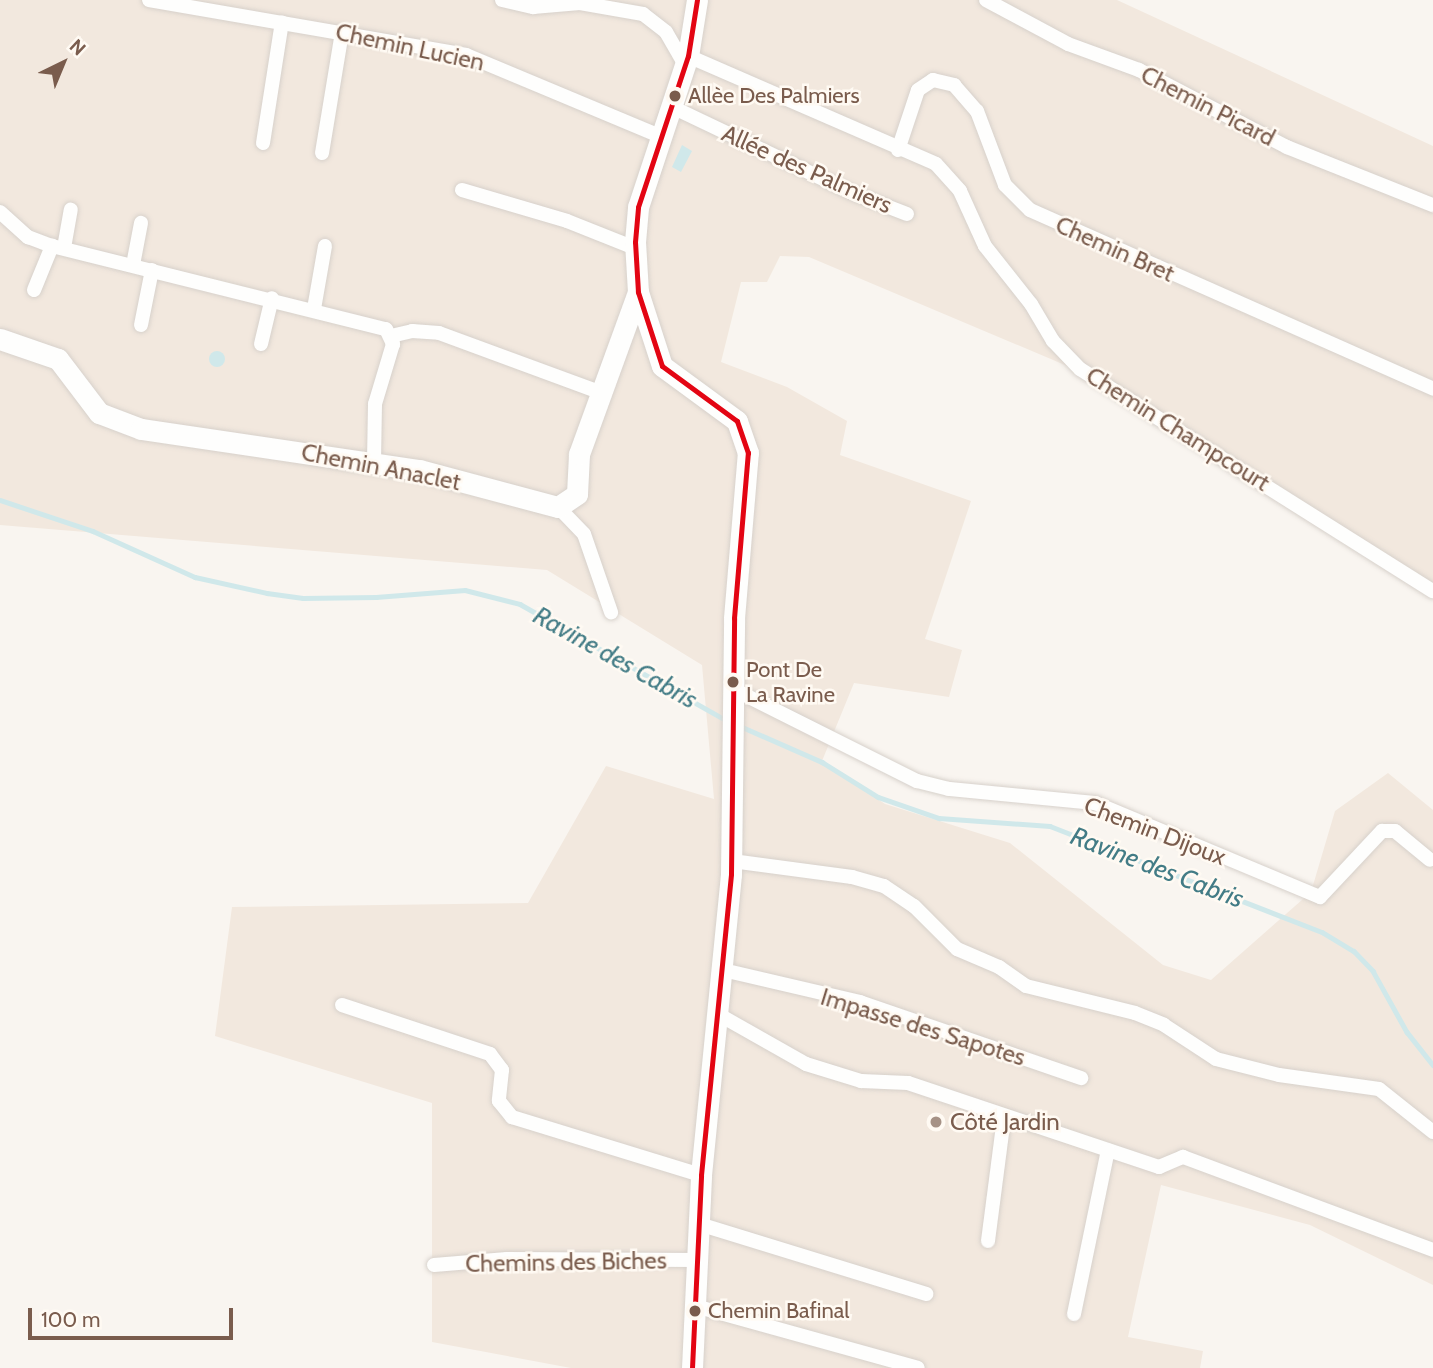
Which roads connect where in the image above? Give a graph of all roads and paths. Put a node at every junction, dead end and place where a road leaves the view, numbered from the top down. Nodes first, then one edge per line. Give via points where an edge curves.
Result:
1 (150, 0) edge
2 (502, 0) edge
3 (697, 0) edge
4 (986, 0) edge
5 (282, 22) junction
6 (342, 32) junction
7 (686, 60) junction
8 (670, 106) junction
9 (660, 136) junction
10 (263, 143) dead end
11 (898, 150) junction
12 (322, 153) dead end
13 (461, 190) dead end
14 (1433, 205) edge
15 (71, 210) dead end
16 (0, 212) edge
17 (907, 214) dead end
18 (141, 223) dead end
19 (325, 246) dead end
20 (58, 247) junction
21 (635, 248) junction
22 (133, 265) junction
23 (152, 270) junction
24 (34, 290) dead end
25 (638, 292) junction
26 (272, 298) junction
27 (314, 309) junction
28 (141, 325) dead end
29 (391, 336) junction
30 (0, 339) edge
31 (261, 344) dead end
32 (1433, 388) edge
33 (602, 393) junction
34 (374, 462) junction
35 (558, 508) junction
36 (1433, 592) edge
37 (611, 612) dead end
38 (731, 694) junction
39 (1430, 860) dead end
40 (732, 861) junction
41 (723, 970) junction
42 (342, 1005) dead end
43 (716, 1013) junction
44 (1081, 1078) dead end
45 (1004, 1117) junction
46 (1433, 1132) edge
47 (1108, 1150) junction
48 (701, 1175) junction
49 (699, 1224) junction
50 (988, 1241) dead end
51 (1433, 1250) edge
52 (697, 1260) junction
53 (434, 1265) dead end
54 (926, 1294) dead end
55 (695, 1306) junction
56 (1074, 1314) dead end
57 (692, 1368) edge
58 (918, 1368) edge

1 - 5 street, Chemin Lucien
2 - 7 street via 533,7 580,3 643,14 666,32
3 - 7 main road
4 - 14 street, Chemin Picard via 1068,44 1139,70 1278,143
5 - 6 street, Chemin Lucien
5 - 10 street
6 - 9 street, Chemin Lucien via 466,55
6 - 12 street
7 - 8 main road
7 - 11 street, Chemin Champcourt
8 - 9 main road
8 - 17 street, Allée des Palmiers via 850,192
9 - 21 main road via 638,207
11 - 32 street, Chemin Bret via 918,90 933,80 954,85 977,111 1005,185 1030,210
11 - 36 street, Chemin Champcourt via 936,164 946,173 985,246 1031,304 1053,341 1080,369
13 - 21 street via 567,221
15 - 20 street
16 - 20 street via 28,237
18 - 22 street
19 - 27 street
20 - 22 street
20 - 24 street
21 - 25 main road
22 - 23 street
23 - 26 street
23 - 28 street
25 - 33 main road
25 - 38 main road via 662,366 730,415 744,434 748,453
26 - 27 street
26 - 31 street
27 - 29 street via 371,322
29 - 33 street via 412,331 439,333
29 - 34 street via 391,353 375,404
30 - 34 main road, Chemin Anaclet via 58,359 90,405 118,422
33 - 35 main road via 579,454 577,494
34 - 35 main road, Chemin Anaclet
35 - 37 street via 584,534
38 - 39 street, Chemin Dijoux via 917,781 949,789 1095,803 1320,897 1382,831 1395,831
38 - 40 main road
40 - 41 main road
40 - 46 street via 852,877 884,886 914,905 957,949 999,967 1039,992 1135,1013 1164,1025 1216,1059 1279,1075 1379,1089
41 - 43 main road
41 - 44 street, Impasse des Sapotes via 860,1002
42 - 48 street via 490,1054 502,1070 499,1101 512,1117
43 - 45 street via 806,1064 861,1081 908,1083
43 - 48 main road
45 - 47 street
45 - 50 street
47 - 51 street via 1159,1167 1183,1157
47 - 56 street
48 - 49 main road
49 - 52 main road
49 - 54 street
52 - 53 street, Chemins des Biches via 507,1259
52 - 55 main road
55 - 57 main road
55 - 58 street

